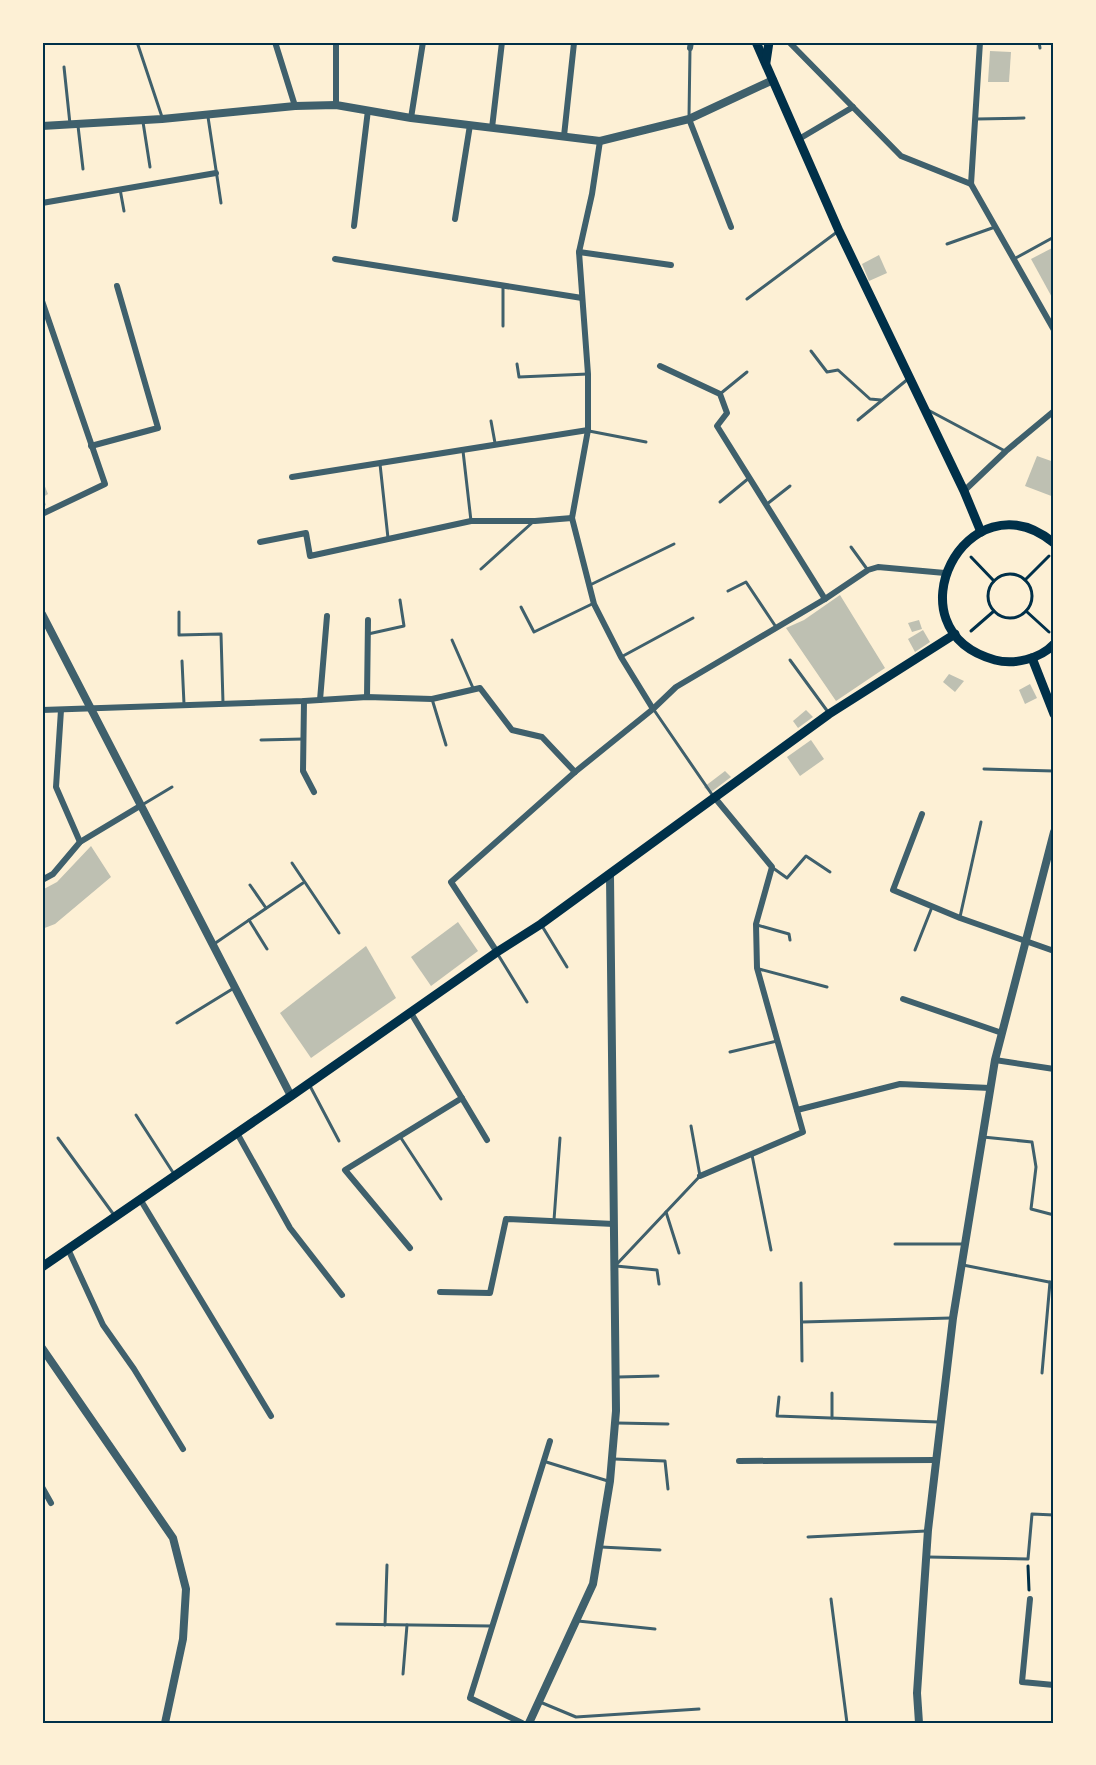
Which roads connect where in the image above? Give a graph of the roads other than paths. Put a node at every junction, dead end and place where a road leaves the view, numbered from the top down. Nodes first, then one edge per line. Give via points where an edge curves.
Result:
1 (137, 42) edge
2 (275, 42) edge
3 (336, 42) edge
4 (423, 42) edge
5 (502, 42) edge
6 (756, 42) edge
7 (769, 42) edge
8 (789, 42) edge
9 (980, 42) edge
10 (1039, 42) edge
11 (574, 43) edge
12 (691, 45) edge
13 (1040, 48) dead end
14 (766, 64) junction
15 (64, 66) dead end
16 (773, 80) junction
17 (336, 105) junction
18 (295, 106) junction
19 (853, 107) junction
20 (368, 110) junction
21 (207, 115) junction
22 (411, 117) junction
23 (1024, 118) dead end
24 (162, 119) junction
25 (689, 119) junction
26 (975, 119) junction
27 (142, 120) junction
28 (74, 125) junction
29 (470, 125) junction
30 (42, 126) edge
31 (492, 128) junction
32 (564, 136) junction
33 (799, 139) junction
34 (600, 141) junction
35 (150, 167) dead end
36 (83, 169) dead end
37 (216, 173) junction
38 (971, 184) junction
39 (120, 189) junction
40 (42, 203) edge
41 (221, 203) dead end
42 (124, 211) dead end
43 (455, 219) dead end
44 (354, 226) dead end
45 (731, 227) dead end
46 (995, 227) junction
47 (839, 231) junction
48 (1054, 237) edge
49 (947, 244) dead end
50 (579, 252) junction
51 (335, 259) dead end
52 (1013, 260) junction
53 (671, 265) dead end
54 (117, 286) dead end
55 (503, 287) junction
56 (582, 298) junction
57 (747, 299) dead end
58 (42, 301) edge
59 (503, 326) dead end
60 (1054, 330) edge
61 (811, 351) dead end
62 (517, 364) dead end
63 (660, 366) dead end
64 (747, 372) dead end
65 (588, 374) junction
66 (910, 378) junction
67 (720, 394) junction
68 (881, 400) junction
69 (924, 408) junction
70 (1054, 411) edge
71 (858, 420) dead end
72 (491, 421) dead end
73 (588, 430) junction
74 (646, 442) dead end
75 (91, 446) junction
76 (495, 446) junction
77 (463, 451) junction
78 (1006, 451) junction
79 (380, 464) junction
80 (292, 477) dead end
81 (750, 478) junction
82 (790, 486) dead end
83 (964, 491) junction
84 (720, 502) dead end
85 (767, 504) junction
86 (42, 514) edge
87 (572, 518) junction
88 (471, 520) junction
89 (535, 521) junction
90 (981, 532) junction
91 (388, 540) junction
92 (260, 542) dead end
93 (1054, 543) edge
94 (674, 544) dead end
95 (851, 548) dead end
96 (481, 569) dead end
97 (868, 570) junction
98 (945, 573) junction
99 (590, 585) junction
100 (728, 591) dead end
101 (825, 599) junction
102 (400, 600) dead end
103 (594, 604) junction
104 (520, 607) dead end
105 (179, 612) dead end
106 (42, 614) edge
107 (327, 616) dead end
108 (693, 618) dead end
109 (368, 620) dead end
110 (776, 627) junction
111 (368, 634) junction
112 (955, 634) junction
113 (452, 640) dead end
114 (1054, 645) edge
115 (621, 657) junction
116 (1032, 658) junction
117 (790, 660) dead end
118 (182, 661) dead end
119 (473, 689) junction
120 (367, 697) junction
121 (432, 699) junction
122 (320, 700) junction
123 (304, 701) junction
124 (223, 704) junction
125 (184, 706) junction
126 (653, 709) junction
127 (42, 710) edge
128 (60, 710) junction
129 (90, 710) junction
130 (829, 714) junction
131 (1054, 714) edge
132 (303, 739) junction
133 (261, 740) dead end
134 (446, 745) dead end
135 (984, 769) dead end
136 (1054, 771) edge
137 (575, 772) junction
138 (172, 786) dead end
139 (314, 792) dead end
140 (715, 798) junction
141 (140, 806) junction
142 (922, 814) dead end
143 (981, 822) dead end
144 (1054, 832) edge
145 (80, 842) junction
146 (292, 863) dead end
147 (772, 867) junction
148 (830, 872) dead end
149 (610, 876) junction
150 (42, 880) edge
151 (303, 883) junction
152 (250, 885) dead end
153 (932, 907) junction
154 (266, 908) junction
155 (960, 918) junction
156 (249, 920) junction
157 (541, 924) junction
158 (756, 924) junction
159 (339, 933) dead end
160 (790, 940) dead end
161 (1025, 941) junction
162 (213, 945) junction
163 (267, 949) dead end
164 (915, 950) dead end
165 (1054, 951) edge
166 (497, 952) junction
167 (567, 967) dead end
168 (757, 968) junction
169 (235, 987) junction
170 (827, 987) dead end
171 (903, 999) dead end
172 (527, 1002) dead end
173 (411, 1012) junction
174 (177, 1023) dead end
175 (1002, 1033) junction
176 (777, 1041) junction
177 (730, 1052) dead end
178 (995, 1060) junction
179 (1054, 1069) edge
180 (309, 1084) junction
181 (990, 1088) junction
182 (291, 1096) junction
183 (462, 1098) junction
184 (797, 1110) junction
185 (136, 1115) dead end
186 (691, 1126) dead end
187 (237, 1133) junction
188 (400, 1136) junction
189 (983, 1137) junction
190 (58, 1138) dead end
191 (560, 1138) dead end
192 (488, 1140) dead end
193 (339, 1141) dead end
194 (752, 1153) junction
195 (175, 1176) junction
196 (700, 1176) junction
197 (140, 1199) junction
198 (441, 1199) dead end
199 (666, 1212) junction
200 (1054, 1215) edge
201 (115, 1217) junction
202 (554, 1222) junction
203 (614, 1224) junction
204 (895, 1244) dead end
205 (966, 1244) junction
206 (410, 1248) dead end
207 (68, 1249) junction
208 (771, 1250) dead end
209 (679, 1253) dead end
210 (963, 1265) junction
211 (615, 1266) junction
212 (42, 1267) edge
213 (801, 1283) dead end
214 (1052, 1283) edge
215 (659, 1284) dead end
216 (440, 1292) dead end
217 (342, 1295) dead end
218 (953, 1318) junction
219 (802, 1322) junction
220 (42, 1348) edge
221 (802, 1361) dead end
222 (1042, 1373) dead end
223 (658, 1376) dead end
224 (616, 1377) junction
225 (832, 1393) dead end
226 (779, 1398) dead end
227 (271, 1416) dead end
228 (832, 1418) junction
229 (940, 1422) junction
230 (615, 1423) junction
231 (668, 1424) dead end
232 (550, 1441) dead end
233 (183, 1449) dead end
234 (612, 1459) junction
235 (935, 1460) junction
236 (543, 1461) junction
237 (740, 1461) dead end
238 (610, 1481) junction
239 (42, 1487) edge
240 (668, 1489) dead end
241 (51, 1503) dead end
242 (1054, 1515) edge
243 (928, 1530) junction
244 (808, 1537) dead end
245 (599, 1547) junction
246 (660, 1550) dead end
247 (926, 1557) junction
248 (387, 1565) dead end
249 (831, 1599) dead end
250 (1030, 1599) road end
251 (576, 1621) junction
252 (338, 1624) dead end
253 (385, 1625) junction
254 (407, 1625) junction
255 (493, 1626) junction
256 (655, 1629) dead end
257 (403, 1674) dead end
258 (1054, 1685) edge
259 (539, 1701) junction
260 (699, 1709) dead end
261 (165, 1723) edge
262 (522, 1723) edge
263 (529, 1723) edge
264 (847, 1723) edge
265 (919, 1723) edge

1 - 24 lane
2 - 18 street
3 - 17 street
4 - 22 street
5 - 31 street
6 - 14 main road
7 - 14 main road
8 - 19 street
9 - 26 street
10 - 13 lane
11 - 32 street
12 - 25 lane
14 - 16 main road
15 - 28 lane
16 - 25 street
16 - 33 main road
17 - 18 street
17 - 20 street
18 - 21 street
19 - 33 street
19 - 38 street via 901,156
20 - 22 street
20 - 44 street
21 - 24 street
21 - 37 lane
22 - 29 street
23 - 26 lane
24 - 27 street
25 - 34 street
25 - 45 street
26 - 38 street
27 - 28 street
27 - 35 lane
28 - 30 street
28 - 36 lane
29 - 31 street
29 - 43 street
31 - 32 street
32 - 34 street
33 - 47 main road
34 - 50 street
37 - 39 street
37 - 41 lane
38 - 46 street
39 - 40 street
39 - 42 lane
46 - 49 lane
46 - 52 street
47 - 57 lane
47 - 66 main road
48 - 52 lane
50 - 53 street
50 - 56 street
51 - 55 street
52 - 60 street
54 - 75 street via 158,428
55 - 56 street
55 - 59 lane
56 - 65 street
58 - 75 street
61 - 68 lane via 827,372 838,370 870,399
62 - 65 lane via 519,377
63 - 67 street
64 - 67 lane
65 - 73 street
66 - 68 lane
66 - 69 main road
67 - 81 street via 727,412 717,426
68 - 71 lane
69 - 78 lane
69 - 83 main road
70 - 78 street
72 - 76 lane
73 - 74 lane
73 - 76 street
73 - 87 street
75 - 86 street via 105,484
76 - 77 street
77 - 79 street
77 - 88 lane
78 - 83 street
79 - 80 street
79 - 91 lane
81 - 84 lane
81 - 85 street
82 - 85 lane
83 - 90 main road
85 - 101 street
87 - 89 street
87 - 99 street
88 - 89 street
88 - 91 street
89 - 96 lane
90 - 93 main road via 996,527 1026,528
90 - 98 main road via 953,556
91 - 92 street via 310,556 306,533
94 - 99 lane
95 - 97 lane
97 - 98 street via 878,567
97 - 101 street
98 - 112 main road via 943,604
99 - 103 street
100 - 110 lane via 746,582
101 - 110 street
102 - 111 lane via 404,626
103 - 104 lane via 534,632
103 - 115 street
105 - 124 lane via 180,635 221,634
106 - 129 street
107 - 122 street
108 - 115 lane
109 - 111 street
110 - 126 street via 676,687
111 - 120 street
112 - 116 main road via 981,656 1006,661
112 - 130 main road via 856,693
113 - 119 lane
114 - 116 main road
115 - 126 street
116 - 131 main road
117 - 130 lane
118 - 125 lane
119 - 121 street
119 - 137 street via 480,688 512,730 542,737
120 - 121 street
120 - 122 street
121 - 134 lane
122 - 123 street
123 - 124 street
123 - 132 street
124 - 125 street
125 - 129 street
126 - 137 street
126 - 140 lane
127 - 128 street
128 - 129 street
128 - 145 street via 56,787
129 - 141 street
130 - 140 main road
132 - 133 lane
132 - 139 street via 303,771
135 - 136 lane
137 - 166 street via 451,882
138 - 141 lane
140 - 147 street
140 - 149 main road
141 - 145 street
141 - 162 street
142 - 153 street via 893,890
143 - 155 lane
144 - 161 street
145 - 150 street via 53,874
146 - 151 lane
147 - 148 lane via 787,878 806,856
147 - 158 street
149 - 157 main road
149 - 203 street
151 - 154 lane
151 - 159 lane
152 - 154 lane
153 - 155 street
153 - 164 lane
154 - 156 lane
155 - 161 street
156 - 162 lane
156 - 163 lane
157 - 166 main road
157 - 167 lane
158 - 160 lane via 789,934
158 - 168 street
161 - 165 street
161 - 175 street
162 - 169 street
166 - 172 lane
166 - 173 main road
168 - 170 lane
168 - 176 street
169 - 174 lane
169 - 182 street
171 - 175 street
173 - 180 main road
173 - 183 street
175 - 178 street
176 - 177 lane
176 - 184 street
178 - 179 street
178 - 181 street
180 - 182 main road
180 - 193 lane
181 - 184 street via 900,1084
181 - 189 street
182 - 187 main road
183 - 188 street
183 - 192 street
184 - 194 street via 803,1132
185 - 195 lane
186 - 196 lane
187 - 195 main road
187 - 217 street via 290,1228
188 - 198 lane
188 - 206 street via 345,1170
189 - 200 lane via 1032,1142 1036,1167 1031,1209
189 - 205 street
190 - 201 lane
191 - 202 lane
194 - 196 street
194 - 208 lane
195 - 197 main road
196 - 199 lane
197 - 201 main road
197 - 227 street
199 - 209 lane
199 - 211 lane
201 - 207 main road
202 - 203 street
202 - 216 street via 506,1219 489,1293
203 - 211 street
204 - 205 lane
205 - 210 street
207 - 212 main road
207 - 233 street via 103,1325
210 - 214 lane
210 - 218 street
211 - 215 lane via 657,1270
211 - 224 street
213 - 219 lane
214 - 222 lane
218 - 219 lane
218 - 229 street
219 - 221 lane
220 - 261 street via 172,1538 186,1589 183,1639
223 - 224 lane
224 - 230 street
225 - 228 lane
226 - 228 lane via 777,1416
228 - 229 lane
229 - 235 street
230 - 231 lane
230 - 234 street
232 - 236 street
234 - 238 street
234 - 240 lane via 665,1461
235 - 237 street
235 - 243 street
236 - 238 lane
236 - 255 street
238 - 245 street
239 - 241 street
242 - 247 lane via 1032,1514 1028,1559
243 - 244 lane
243 - 247 street
245 - 246 lane
245 - 251 street via 593,1584
247 - 265 street via 917,1693
248 - 253 lane
249 - 264 lane
250 - 258 street via 1022,1682
251 - 256 lane
251 - 259 street
252 - 253 lane
253 - 254 lane
254 - 255 lane
254 - 257 lane
255 - 262 street via 470,1698
259 - 260 lane via 576,1717
259 - 263 street

